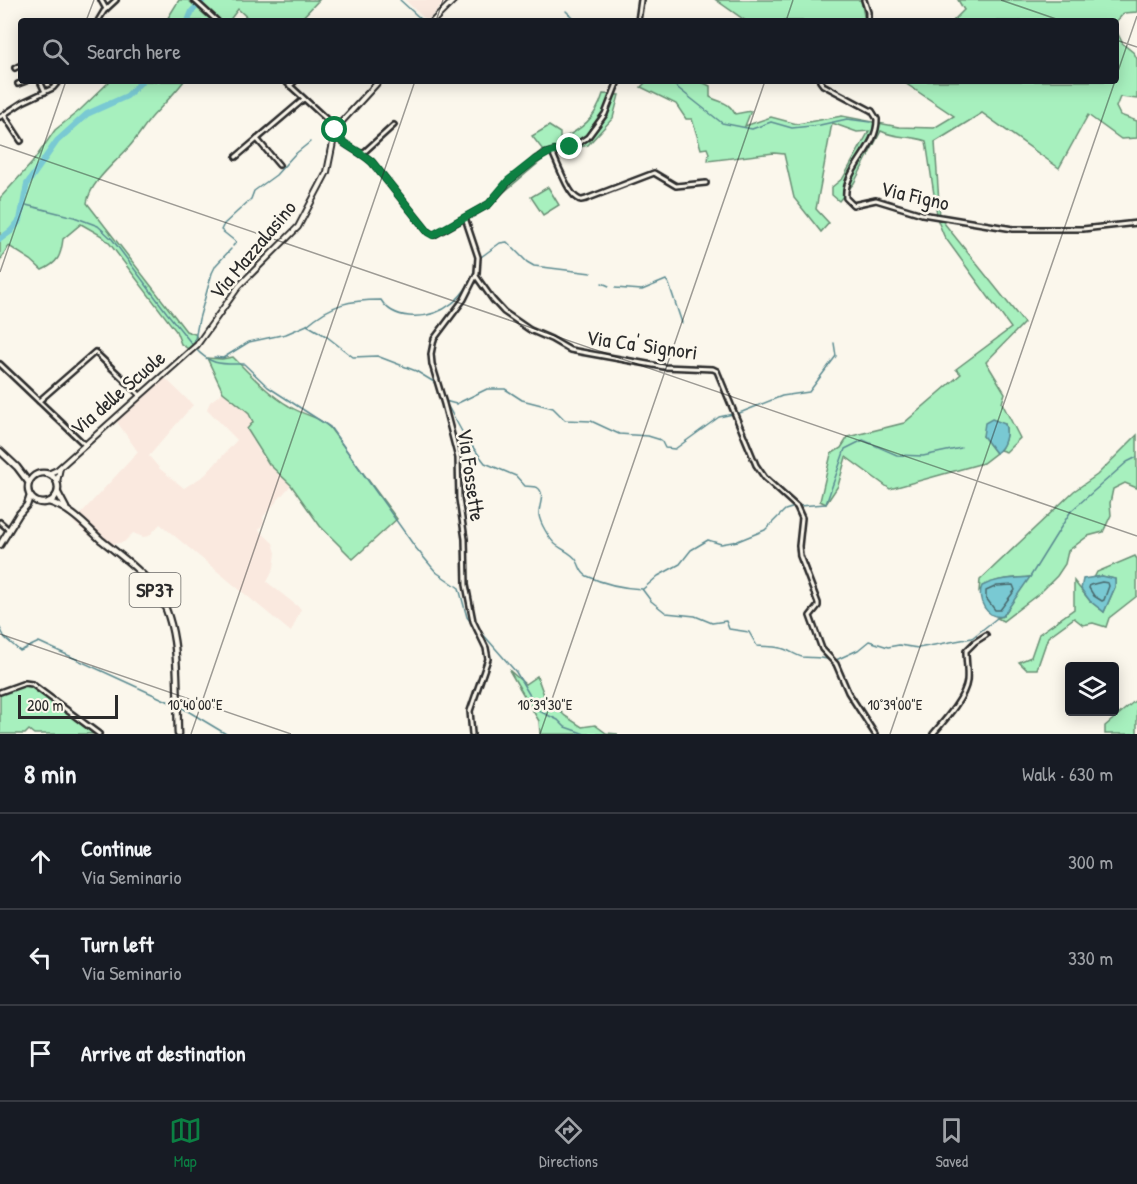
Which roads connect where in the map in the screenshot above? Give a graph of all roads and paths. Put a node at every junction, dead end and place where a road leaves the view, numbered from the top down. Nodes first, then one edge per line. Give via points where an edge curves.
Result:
1 (100, 0) edge
2 (116, 0) edge
3 (194, 0) edge
4 (454, 0) edge
5 (641, 0) edge
6 (864, 0) edge
7 (106, 9) junction
8 (100, 18) edge
9 (214, 18) edge
10 (436, 18) edge
11 (638, 18) edge
12 (868, 18) edge
13 (18, 66) edge
14 (15, 68) dead end
15 (41, 84) edge
16 (57, 84) edge
17 (376, 84) edge
18 (617, 84) edge
19 (822, 84) edge
20 (290, 86) edge
21 (45, 92) junction
22 (304, 99) junction
23 (2, 115) edge
24 (394, 125) dead end
25 (336, 128) junction
26 (333, 134) junction
27 (257, 139) junction
28 (21, 141) dead end
29 (552, 152) junction
30 (362, 154) junction
31 (236, 157) dead end
32 (279, 165) dead end
33 (706, 183) dead end
34 (465, 218) junction
35 (1137, 223) edge
36 (476, 276) junction
37 (197, 345) joint
38 (0, 364) edge
39 (140, 395) junction
40 (39, 401) junction
41 (84, 444) junction
42 (0, 451) edge
43 (61, 465) junction
44 (17, 467) junction
45 (48, 474) junction
46 (36, 475) junction
47 (57, 482) junction
48 (29, 483) junction
49 (58, 493) junction
50 (30, 496) junction
51 (49, 502) junction
52 (38, 503) junction
53 (24, 509) junction
54 (68, 510) junction
55 (0, 522) edge
56 (9, 530) junction
57 (0, 545) edge
58 (986, 635) dead end
59 (0, 692) edge
60 (99, 734) edge
61 (178, 734) edge
62 (472, 734) edge
63 (875, 734) edge
64 (933, 734) edge

1 - 7 street
2 - 7 street
3 - 9 street
4 - 10 main road
5 - 11 street
6 - 12 street
7 - 8 street
13 - 14 street
15 - 21 street
16 - 21 street
17 - 25 main road, Via Mazzalasino
18 - 29 street via 605,114 588,137
19 - 35 street, Via Figno via 872,111 877,120 873,136 846,187 846,198 853,205 876,200 940,218 1013,229 1083,229
20 - 22 street
21 - 23 street
22 - 25 street
22 - 27 street
23 - 28 street
24 - 30 street
25 - 26 main road, Via Mazzalasino
26 - 30 street
26 - 37 main road, Via Mazzalasino via 327,172 300,224 239,286
27 - 31 street
27 - 32 street
29 - 33 street via 574,196 581,200 654,173 676,186
29 - 34 street via 525,167 489,204
30 - 34 street via 431,234
34 - 36 street via 478,257
36 - 62 street, Via Fossette via 434,339 431,354 458,458 466,585 473,621 488,655 470,711
36 - 63 street, Via Ca' Signori via 507,315 570,350 657,366 716,370 756,465 797,507 802,518 800,556 819,603 811,619 822,649 834,661
37 - 39 main road, Via delle Scuole
38 - 40 street
39 - 40 street via 95,352
39 - 41 main road, Via delle Scuole
40 - 41 street
41 - 43 main road, Via delle Scuole
42 - 44 main road
43 - 45 main road, Via delle Scuole
43 - 47 main road
44 - 46 main road
44 - 48 main road
45 - 46 main road
45 - 47 main road
46 - 48 main road
47 - 49 main road
48 - 50 main road
49 - 51 main road
49 - 54 main road, SP37
50 - 52 main road
50 - 53 main road
51 - 52 main road
51 - 54 main road, SP37
52 - 53 main road
53 - 56 main road
54 - 61 main road, SP37 via 141,574 160,597 173,634
55 - 56 street
56 - 57 main road
58 - 64 street via 966,651 965,690
59 - 60 street via 32,684

